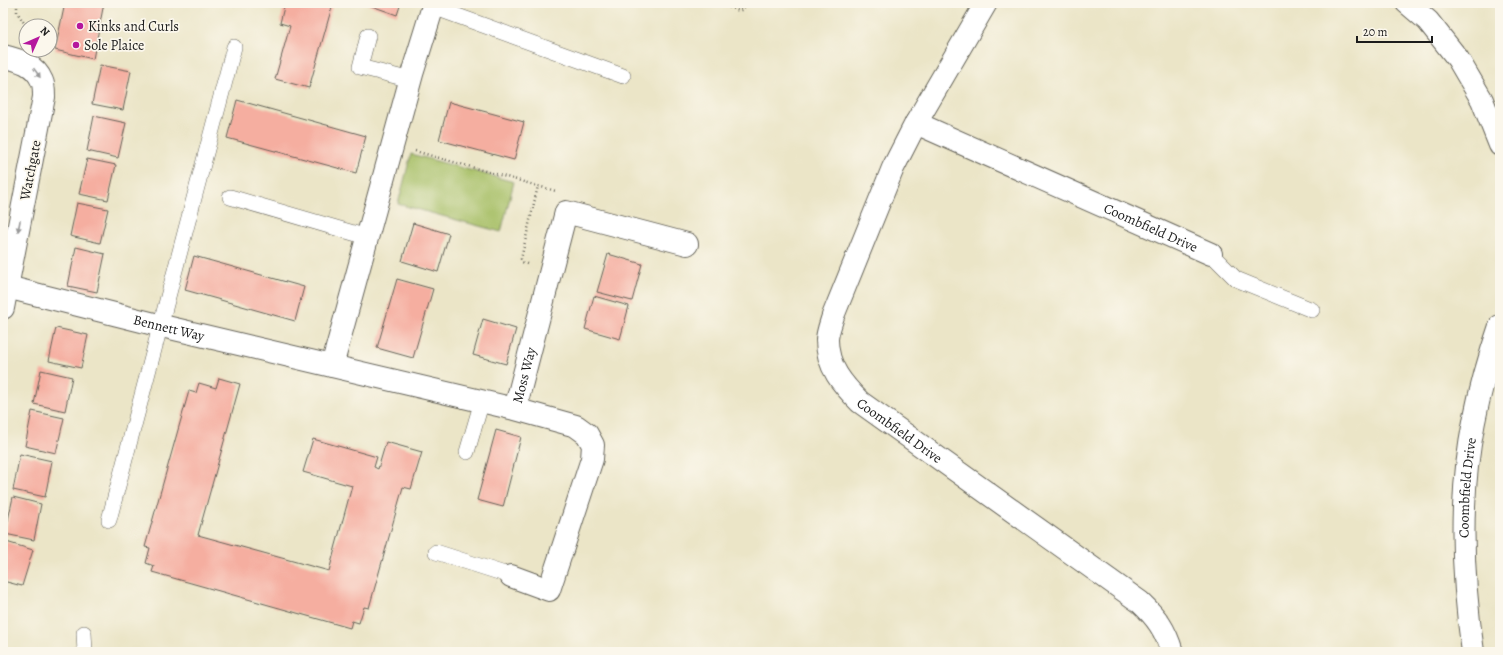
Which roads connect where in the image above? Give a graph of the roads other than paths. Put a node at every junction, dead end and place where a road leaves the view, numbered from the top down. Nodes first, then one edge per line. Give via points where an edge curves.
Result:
1 (986, 3) edge
2 (1407, 3) edge
3 (434, 5) edge
4 (368, 36) dead end
5 (234, 47) dead end
6 (3, 56) edge
7 (623, 76) dead end
8 (411, 77) junction
9 (916, 123) junction
10 (1500, 145) edge
11 (230, 197) dead end
12 (367, 237) junction
13 (687, 244) dead end
14 (1211, 254) joint
15 (5, 298) edge
16 (1312, 310) dead end
17 (162, 326) junction
18 (1500, 326) edge
19 (332, 366) junction
20 (482, 401) junction
21 (515, 409) junction
22 (467, 452) dead end
23 (109, 520) dead end
24 (436, 552) dead end
25 (511, 576) joint
26 (84, 633) dead end
27 (85, 652) edge
28 (1172, 652) edge
29 (1473, 652) edge

1 - 9 street, Coombfield Drive
2 - 10 street via 1428,21 1458,59 1482,100
3 - 7 lane
3 - 8 street
4 - 8 lane via 360,67
5 - 17 lane
6 -> 15 street, Watchgate via 20,60 32,67 43,81 44,97
8 - 12 street
9 - 14 street, Coombfield Drive
9 - 28 street, Coombfield Drive via 893,168 833,316 827,340 831,363 842,383 860,402 1140,602 1156,618 1168,638
11 - 12 lane
12 - 19 street
13 - 21 street, Moss Way via 566,212
14 - 16 lane via 1236,279
15 - 17 street, Bennett Way
17 - 19 street, Bennett Way
17 - 23 lane
18 - 29 street, Coombfield Drive via 1491,351 1469,452 1464,507 1464,573
19 - 20 street, Bennett Way
20 - 21 street, Bennett Way
20 - 22 lane
21 - 25 street, Moss Way via 576,426 587,434 593,445 592,459 549,590
24 - 25 lane
26 - 27 lane

